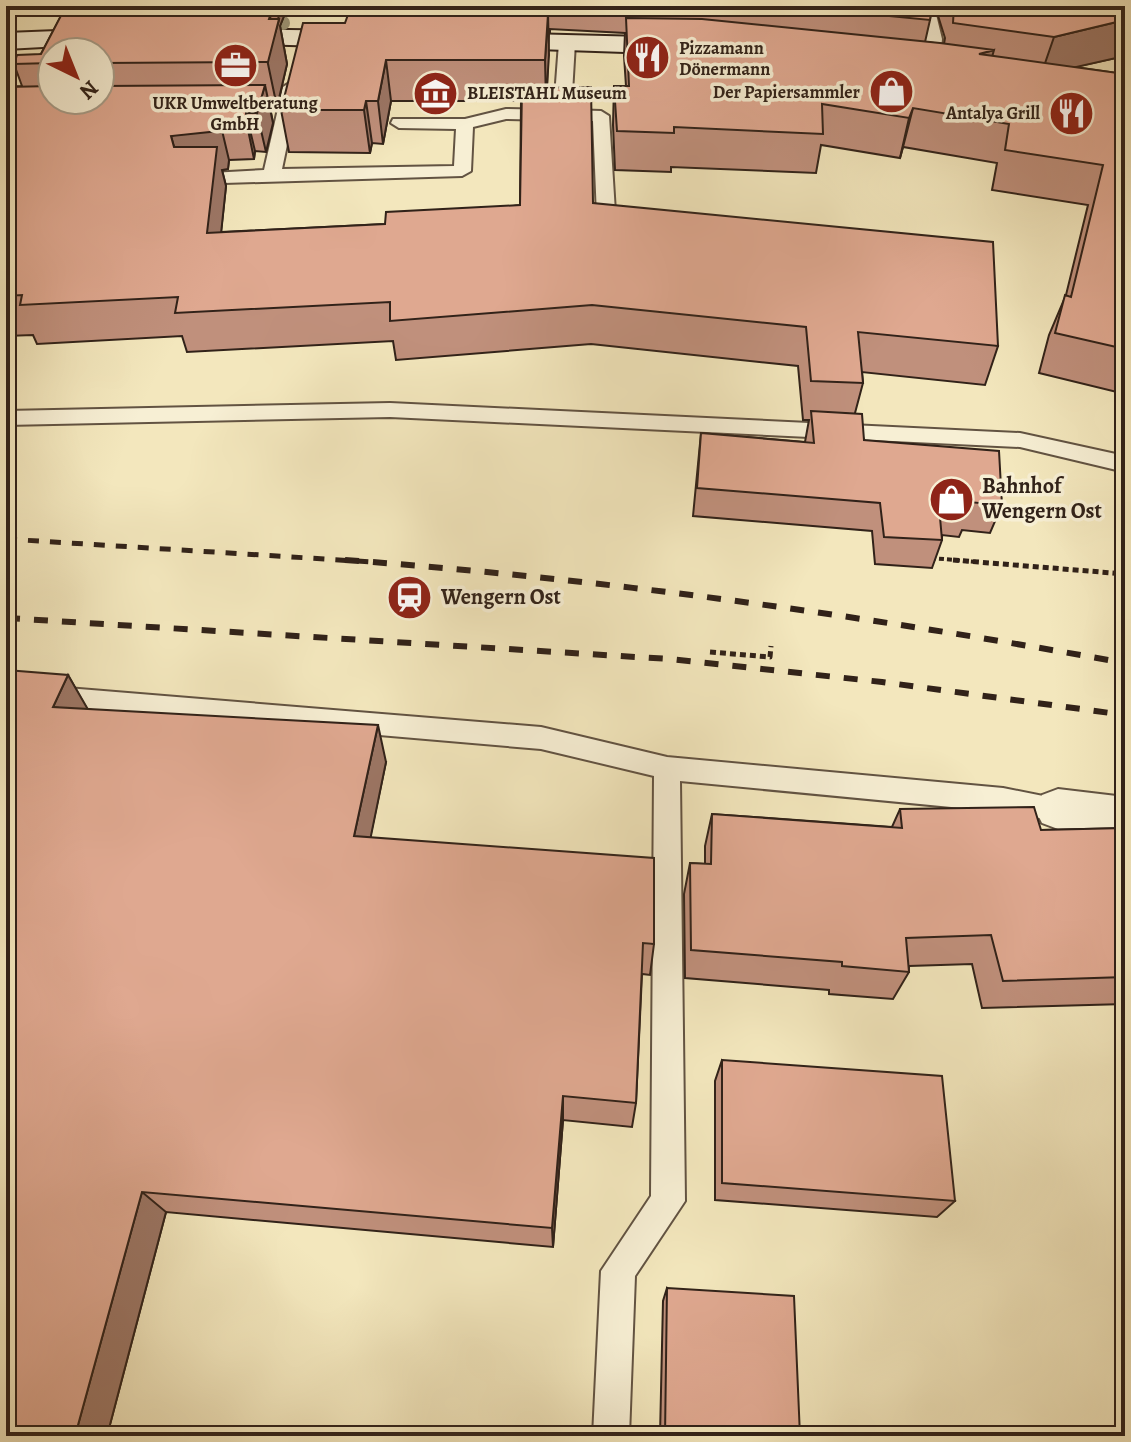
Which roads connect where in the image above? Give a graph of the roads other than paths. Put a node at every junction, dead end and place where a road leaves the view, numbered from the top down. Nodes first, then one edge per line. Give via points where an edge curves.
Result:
1 (926, 6) edge
2 (196, 36) edge
3 (139, 37) edge
4 (382, 39) edge
5 (6, 41) edge
6 (459, 41) edge
7 (567, 43) junction
8 (714, 48) edge
9 (301, 50) junction
10 (900, 68) edge
11 (931, 71) junction
12 (959, 75) edge
13 (562, 115) junction
14 (399, 123) dead end
15 (465, 124) junction
16 (272, 175) junction
17 (191, 179) edge
18 (648, 222) edge
19 (6, 418) edge
20 (1125, 464) edge
21 (6, 693) edge
22 (667, 768) junction
23 (1058, 809) joint
24 (1125, 817) edge
25 (611, 1436) edge

1 - 11 lane via 934,39
2 - 9 main road
3 - 5 main road
4 - 9 main road
6 - 7 main road
7 - 8 main road
7 - 13 lane
9 - 16 lane via 276,115
10 - 11 main road
11 - 12 main road
13 - 15 lane via 506,114
13 - 18 lane via 601,116 606,216
14 - 15 lane
15 - 16 lane via 462,171
16 - 17 lane
19 - 20 lane via 390,410 1020,440
21 - 22 lane via 541,738
22 - 23 lane
22 - 25 lane via 668,1201 618,1271
23 - 24 main road

